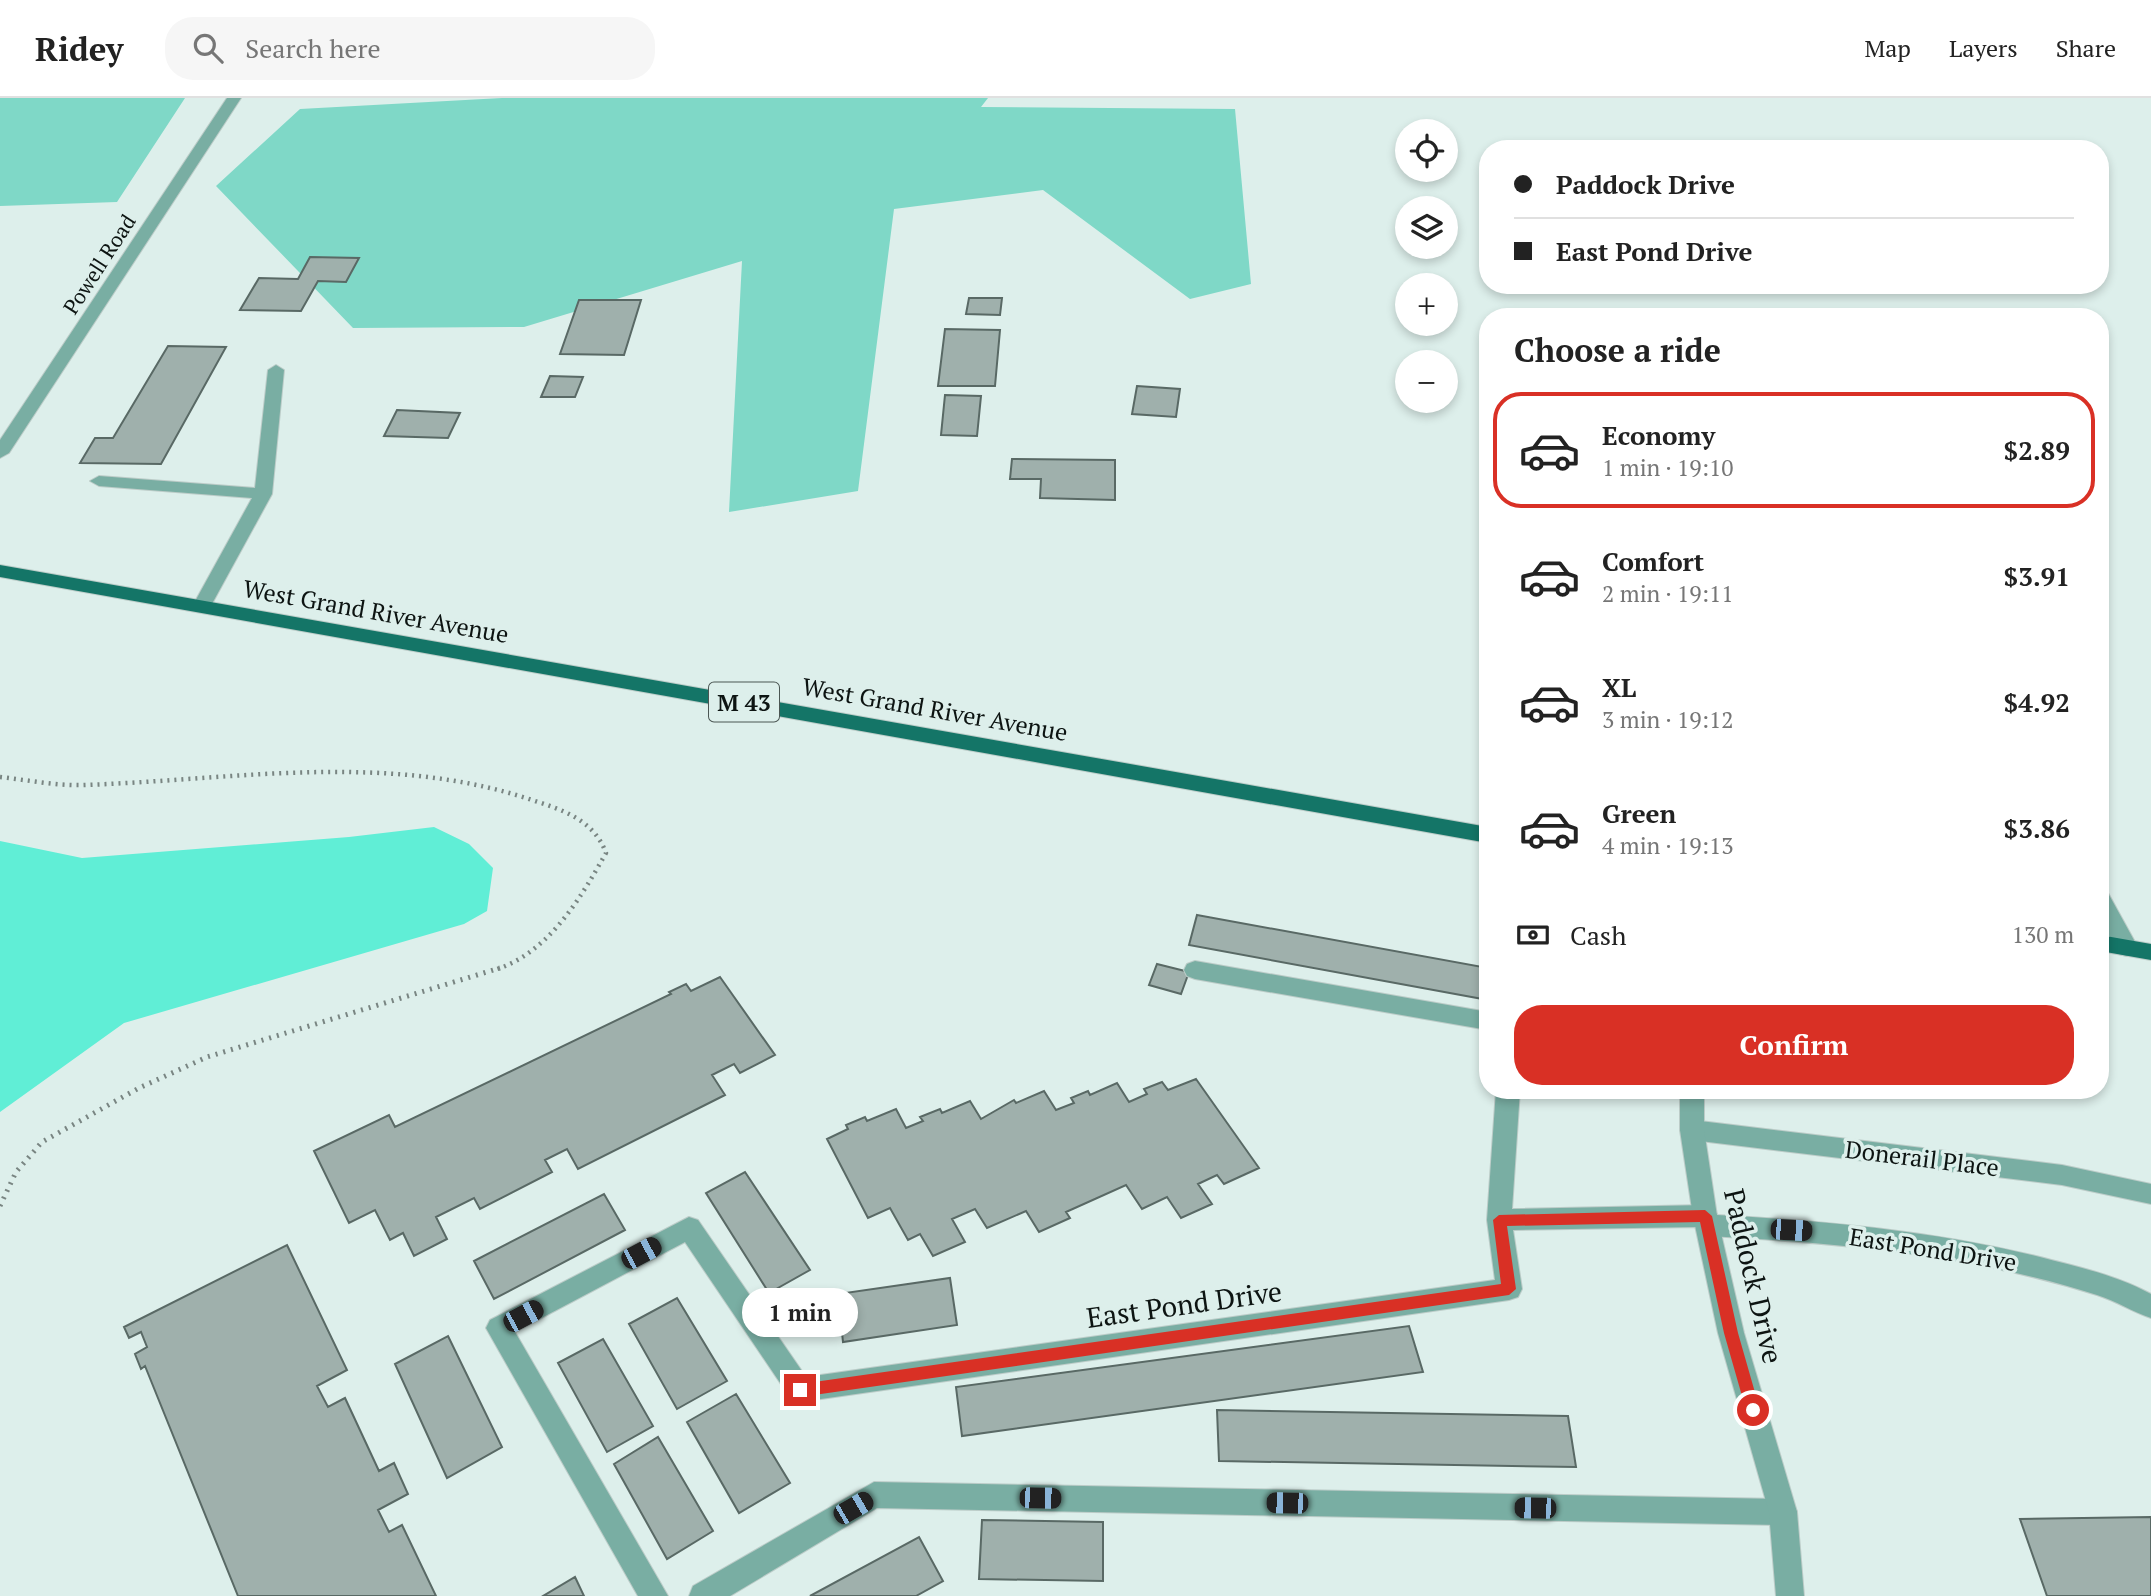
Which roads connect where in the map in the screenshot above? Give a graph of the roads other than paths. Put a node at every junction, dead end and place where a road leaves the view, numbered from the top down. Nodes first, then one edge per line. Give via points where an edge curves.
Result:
1 (234, 98) edge
2 (276, 370) dead end
3 (0, 453) edge
4 (99, 481) dead end
5 (263, 494) junction
6 (0, 571) edge
7 (201, 607) junction
8 (1479, 833) edge
9 (2109, 915) edge
10 (2109, 945) edge
11 (2127, 948) junction
12 (2151, 952) edge
13 (1195, 970) dead end
14 (1479, 1019) edge
15 (1507, 1099) edge
16 (1692, 1099) edge
17 (1692, 1130) junction
18 (2151, 1194) edge
19 (1499, 1220) junction
20 (1707, 1221) junction
21 (2151, 1307) edge
22 (1783, 1513) junction
23 (654, 1596) edge
24 (703, 1596) edge
25 (1790, 1596) edge

1 - 3 street, Powell Road
2 - 5 street
4 - 5 street
5 - 7 street
6 - 7 main road, West Grand River Avenue / M 43
7 - 8 main road, West Grand River Avenue / M 43
9 - 11 street
10 - 11 main road
11 - 12 main road
13 - 14 street
15 - 19 street, East Pond Drive
16 - 17 street, Paddock Drive
17 - 18 street, Donerail Place via 2062,1175
17 - 20 street, Paddock Drive
19 - 20 street, East Pond Drive
19 - 23 street, East Pond Drive via 1509,1289 800,1390 689,1228 499,1328
20 - 21 street, East Pond Drive via 1947,1247 2114,1287
20 - 22 street, Paddock Drive via 1731,1333
22 - 24 street via 874,1495
22 - 25 street, Paddock Drive

